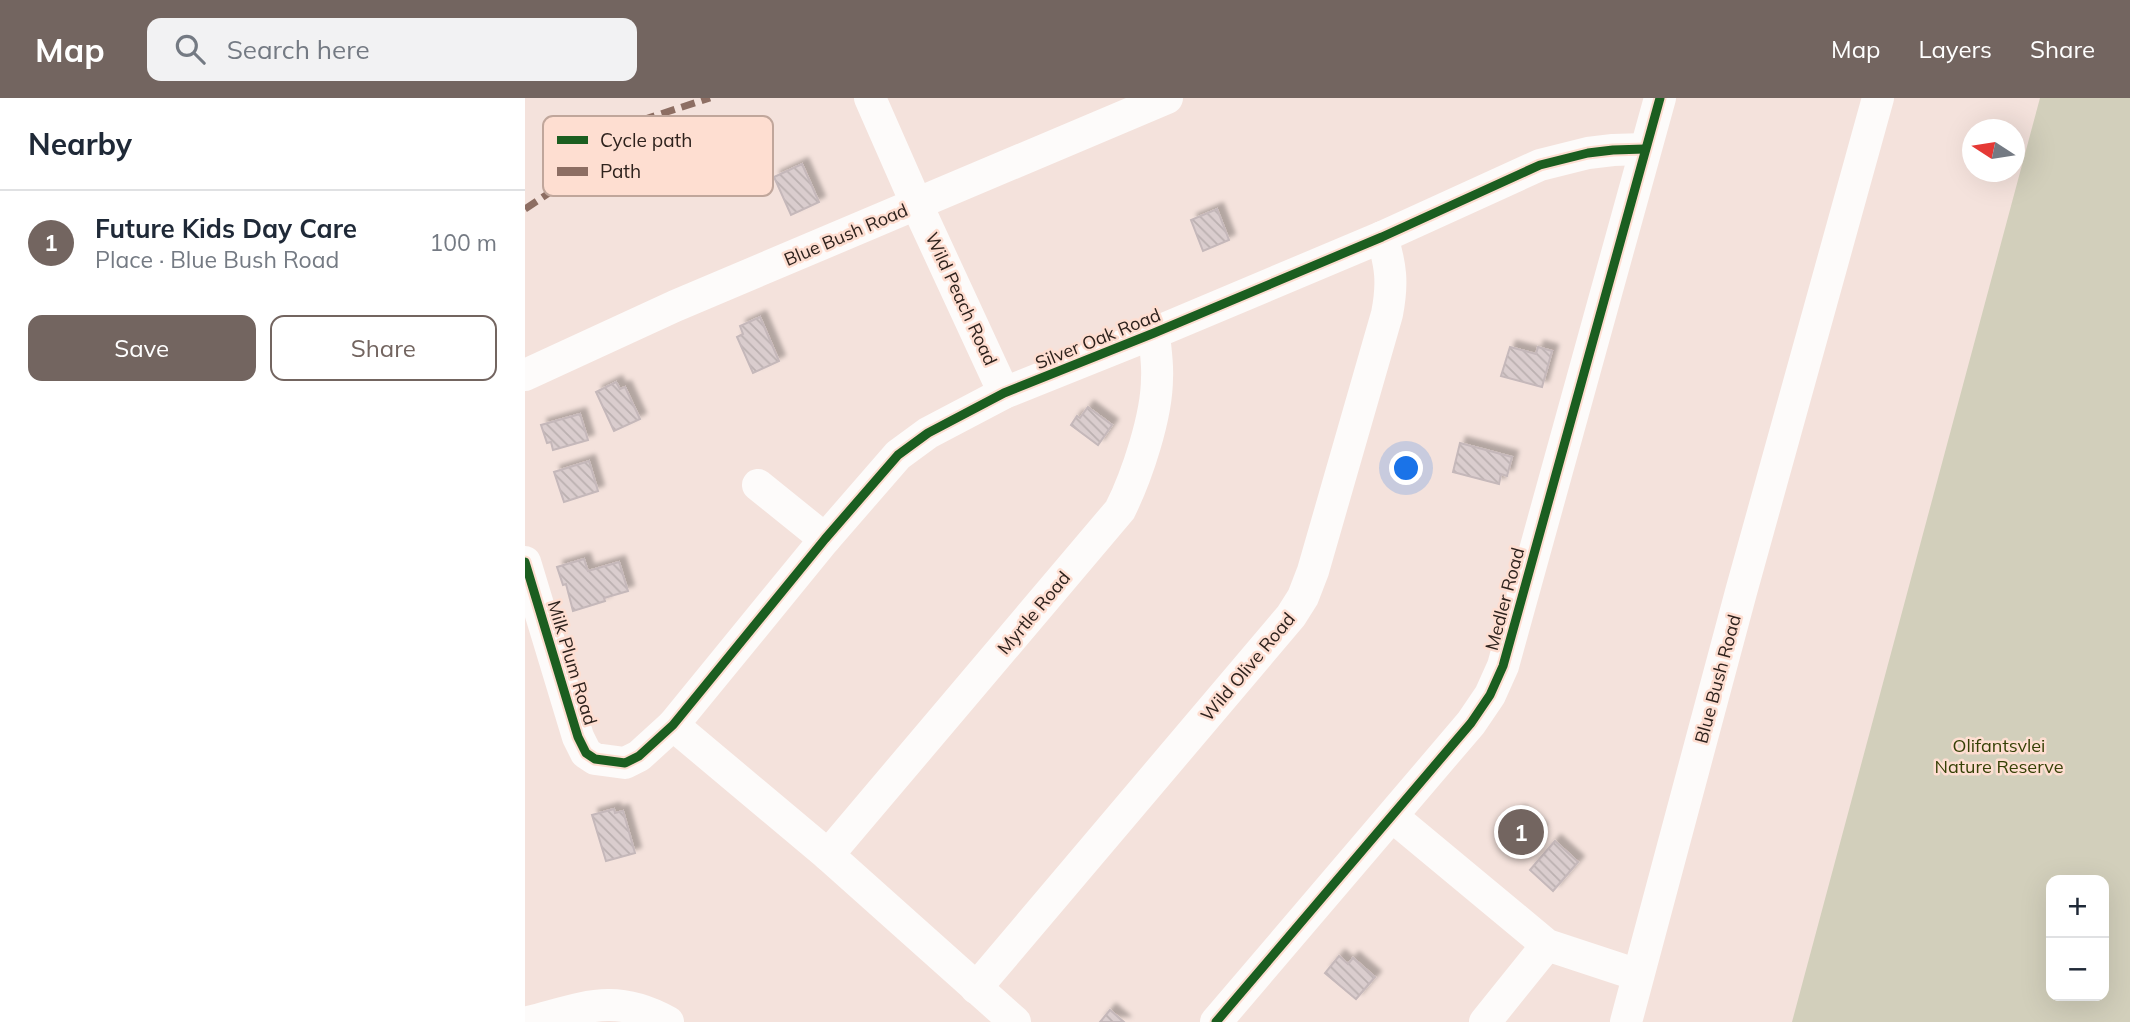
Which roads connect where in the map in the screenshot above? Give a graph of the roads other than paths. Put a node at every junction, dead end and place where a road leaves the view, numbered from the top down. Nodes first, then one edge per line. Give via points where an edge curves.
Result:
1 (870, 98) edge
2 (1167, 98) edge
3 (1660, 98) edge
4 (1878, 98) edge
5 (1645, 149) junction
6 (917, 205) junction
7 (1382, 237) junction
8 (1154, 334) junction
9 (525, 375) edge
10 (1004, 393) junction
11 (758, 485) dead end
12 (825, 539) junction
13 (525, 562) edge
14 (673, 725) junction
15 (1393, 817) junction
16 (828, 855) junction
17 (1547, 945) junction
18 (1638, 975) junction
19 (976, 988) junction
20 (528, 1022) edge
21 (668, 1022) edge
22 (1015, 1022) edge
23 (1216, 1022) edge
24 (1485, 1022) edge
25 (1626, 1022) edge

1 - 6 street, Wild Peach Road
2 - 6 street, Blue Bush Road
3 - 5 street, Medler Road
4 - 18 street, Blue Bush Road
5 - 7 street, Silver Oak Road via 1588,153 1540,165
5 - 15 street, Medler Road via 1503,666 1471,723
6 - 9 street, Blue Bush Road via 675,306
6 - 10 street, Wild Peach Road
7 - 8 street, Silver Oak Road
7 - 19 street, Wild Olive Road via 1392,288 1387,314 1303,597
8 - 10 street, Silver Oak Road
8 - 16 street, Myrtle Road via 1154,403 1133,484 1120,510
10 - 12 street, Silver Oak Road via 914,442
11 - 12 street
12 - 14 street, Silver Oak Road
13 - 14 street, Milk Plum Road via 563,693 586,753 595,760 625,764
14 - 16 street
15 - 17 street
15 - 23 street, Medler Road
16 - 19 street
17 - 18 street
17 - 24 street
18 - 25 street, Blue Bush Road
19 - 22 street
20 - 21 street via 610,1004 632,1006

